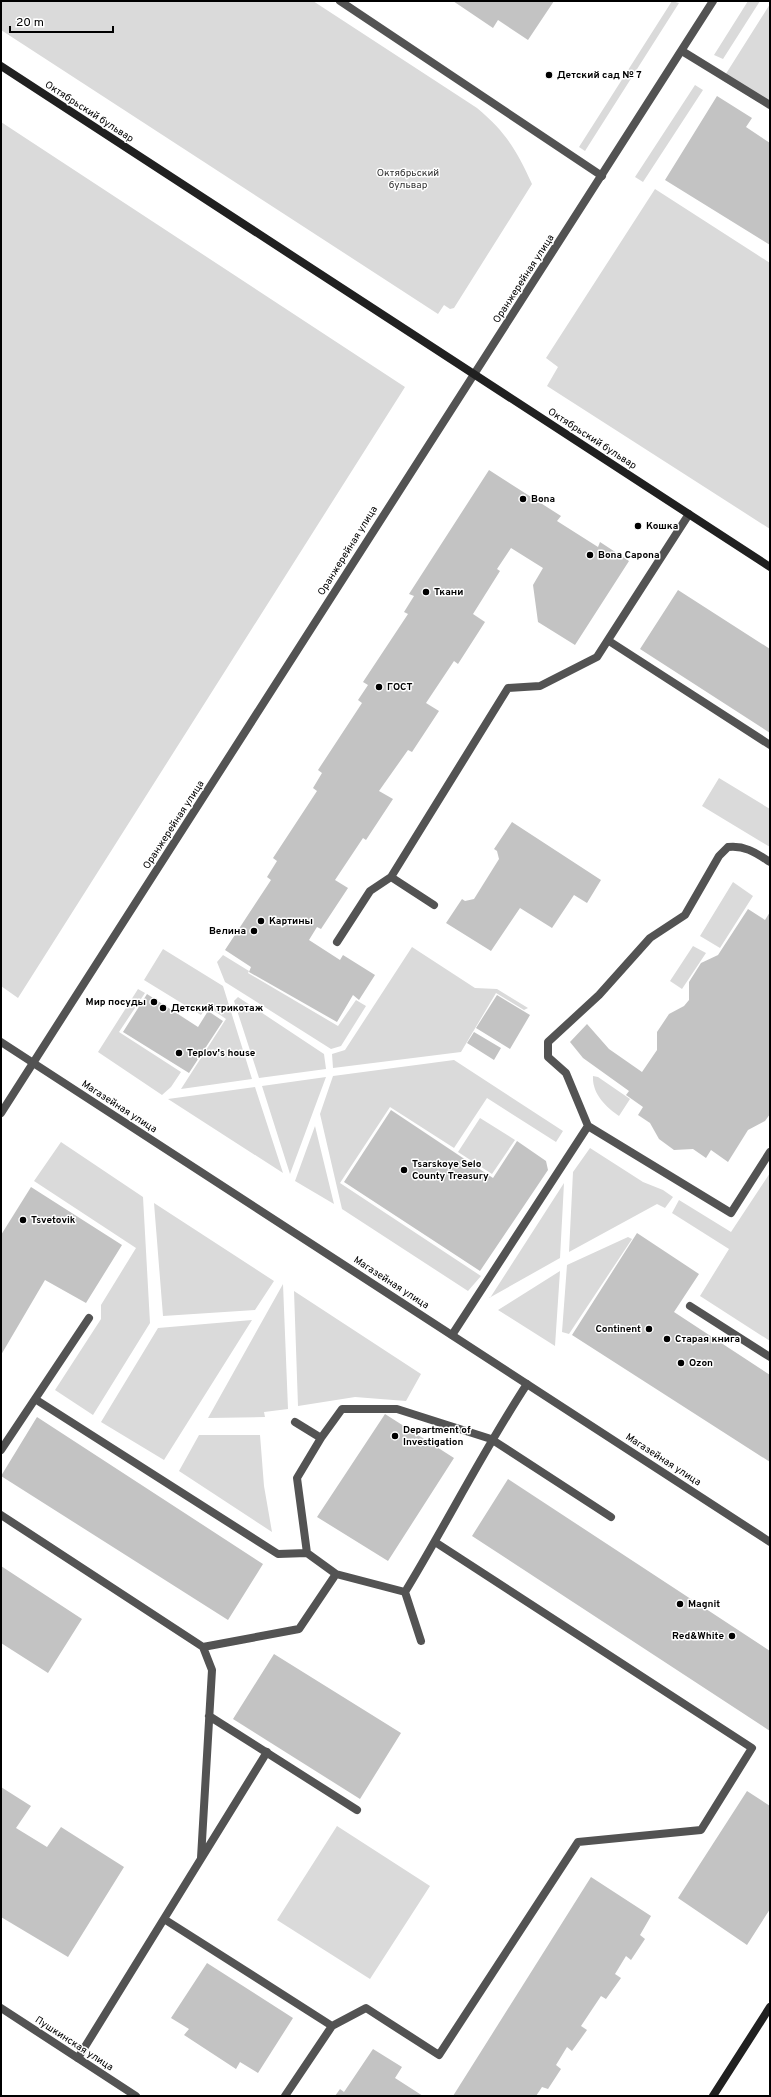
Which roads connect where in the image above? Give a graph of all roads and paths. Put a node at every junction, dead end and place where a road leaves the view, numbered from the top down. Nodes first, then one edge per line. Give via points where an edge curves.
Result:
1 (340, 1) edge
2 (712, 2) edge
3 (682, 51) junction
4 (1, 66) edge
5 (770, 105) edge
6 (602, 176) junction
7 (475, 375) junction
8 (689, 514) junction
9 (770, 567) edge
10 (609, 640) junction
11 (770, 745) edge
12 (770, 862) edge
13 (391, 877) junction
14 (434, 905) dead end
15 (337, 942) dead end
16 (1, 1042) edge
17 (33, 1062) junction
18 (1, 1113) edge
19 (588, 1126) junction
20 (770, 1152) edge
21 (690, 1306) dead end
22 (89, 1318) dead end
23 (452, 1335) junction
24 (770, 1357) edge
25 (527, 1384) junction
26 (35, 1399) junction
27 (295, 1422) dead end
28 (321, 1438) junction
29 (491, 1439) junction
30 (1, 1450) edge
31 (1, 1515) edge
32 (611, 1517) dead end
33 (435, 1542) junction
34 (770, 1542) edge
35 (307, 1553) junction
36 (336, 1574) junction
37 (405, 1592) junction
38 (422, 1641) dead end
39 (203, 1647) junction
40 (209, 1716) junction
41 (266, 1752) junction
42 (357, 1810) dead end
43 (201, 1858) junction
44 (164, 1919) junction
45 (770, 2007) edge
46 (1, 2008) edge
47 (332, 2026) junction
48 (78, 2058) junction
49 (136, 2096) edge
50 (285, 2096) edge
51 (713, 2096) edge

1 - 6 street
2 - 3 street, Оранжерейная улица
3 - 5 street
3 - 6 street, Оранжерейная улица
4 - 7 main road, Октябрьский бульвар
6 - 7 street, Оранжерейная улица
7 - 8 main road, Октябрьский бульвар
7 - 17 street, Оранжерейная улица via 434,434
8 - 9 main road, Октябрьский бульвар
8 - 10 street
10 - 11 street
10 - 13 street via 597,657 540,686 508,688
12 - 19 street via 748,848 728,847 719,856 685,915 650,938 599,995 548,1042 548,1057 566,1073
13 - 14 street
13 - 15 street via 370,891
16 - 17 street, Магазейная улица
17 - 18 street, Оранжерейная улица
17 - 23 street, Магазейная улица
19 - 20 street via 731,1213
19 - 23 street
21 - 24 street
22 - 26 street
23 - 25 street, Магазейная улица
25 - 29 street
25 - 34 street, Магазейная улица
26 - 30 street
26 - 35 street via 278,1554
27 - 28 street
28 - 29 street via 342,1409 397,1409
28 - 35 street via 297,1478
29 - 32 street
29 - 33 street
31 - 39 street
33 - 37 street
33 - 47 street via 752,1748 701,1830 578,1842 439,2055 366,2008
35 - 36 street
36 - 37 street
36 - 39 street via 299,1629
37 - 38 street
39 - 40 street via 212,1670
40 - 41 street
40 - 43 street
41 - 42 street
41 - 43 street
43 - 44 street
44 - 47 street
44 - 48 street
45 - 51 main road
46 - 48 street, Пушкинская улица
47 - 50 street
48 - 49 street, Пушкинская улица

